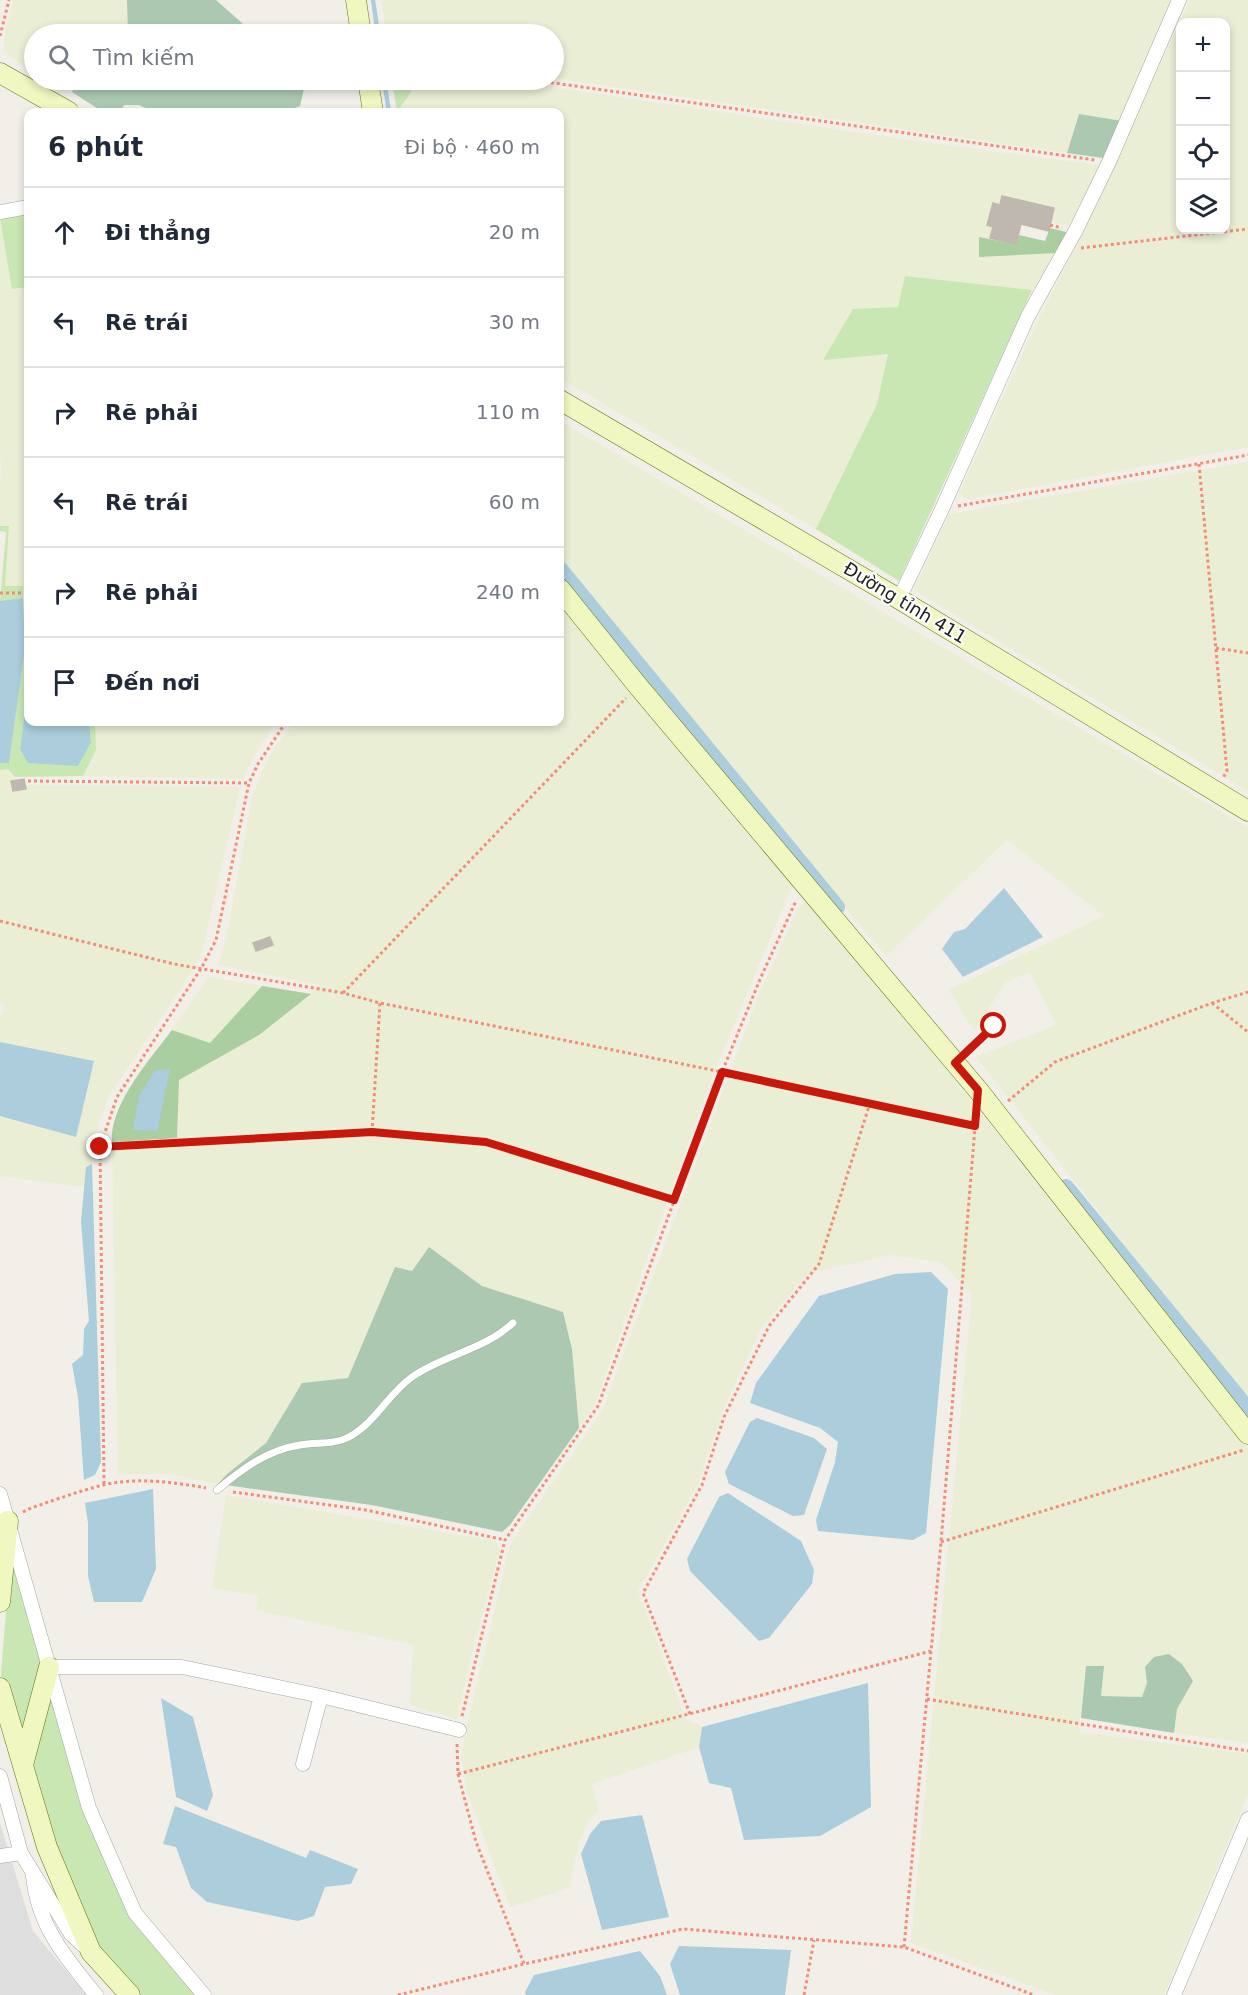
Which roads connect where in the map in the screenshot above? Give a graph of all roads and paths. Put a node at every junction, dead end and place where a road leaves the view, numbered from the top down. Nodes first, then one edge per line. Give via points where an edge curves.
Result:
1 (9, 0) edge
2 (356, 0) edge
3 (1179, 0) edge
4 (360, 24) edge
5 (0, 36) edge
6 (0, 73) edge
7 (564, 84) edge
8 (24, 87) edge
9 (30, 90) edge
10 (370, 90) edge
11 (62, 108) edge
12 (372, 108) edge
13 (1109, 162) junction
14 (24, 208) edge
15 (0, 212) edge
16 (1248, 229) edge
17 (1065, 250) junction
18 (564, 402) edge
19 (1248, 455) edge
20 (1199, 464) junction
21 (942, 509) junction
22 (0, 593) edge
23 (24, 593) edge
24 (564, 594) edge
25 (899, 599) junction
26 (1216, 648) junction
27 (1248, 653) edge
28 (638, 686) junction
29 (283, 726) edge
30 (28, 781) dead end
31 (249, 783) junction
32 (1217, 792) junction
33 (1248, 811) edge
34 (804, 883) junction
35 (0, 921) edge
36 (202, 967) junction
37 (1248, 992) edge
38 (343, 993) junction
39 (380, 1003) junction
40 (1212, 1003) junction
41 (994, 1026) dead end
42 (1248, 1032) edge
43 (955, 1062) junction
44 (722, 1072) junction
45 (978, 1090) junction
46 (870, 1103) junction
47 (994, 1112) junction
48 (975, 1126) junction
49 (372, 1132) junction
50 (100, 1147) junction
51 (674, 1200) junction
52 (513, 1323) dead end
53 (1248, 1434) edge
54 (1248, 1449) edge
55 (104, 1484) junction
56 (217, 1490) junction
57 (0, 1494) edge
58 (8, 1521) junction
59 (506, 1540) junction
60 (941, 1542) junction
61 (0, 1602) edge
62 (931, 1651) junction
63 (49, 1667) junction
64 (0, 1689) edge
65 (321, 1696) junction
66 (927, 1699) junction
67 (690, 1714) junction
68 (459, 1730) junction
69 (1248, 1751) edge
70 (303, 1764) dead end
71 (22, 1768) junction
72 (458, 1774) junction
73 (0, 1776) edge
74 (1248, 1819) edge
75 (21, 1852) junction
76 (0, 1856) edge
77 (33, 1874) junction
78 (814, 1940) junction
79 (904, 1947) junction
80 (91, 1952) junction
81 (524, 1964) junction
82 (93, 1994) edge
83 (130, 1995) edge
84 (204, 1995) edge
85 (398, 1995) edge
86 (804, 1995) edge
87 (1034, 1995) edge
88 (1174, 1995) edge

1 - 5 path
2 - 4 main road
3 - 13 street
6 - 8 main road
7 - 13 path
9 - 11 main road
10 - 12 main road
13 - 17 street
14 - 15 street
16 - 17 path
17 - 21 street via 1028,316
18 - 25 main road, Đường tỉnh 411
19 - 20 path
20 - 21 path
20 - 26 path
21 - 25 street
22 - 23 path
24 - 28 main road
25 - 32 main road, Đường tỉnh 411
26 - 27 path
26 - 32 path via 1227,771
28 - 34 main road
28 - 38 path
29 - 31 path
30 - 31 path
31 - 36 path via 216,940
32 - 33 main road, Đường tỉnh 411
34 - 43 main road
34 - 44 path
35 - 36 path via 174,964
36 - 38 path
36 - 50 path via 117,1097
37 - 40 path
38 - 39 path
39 - 44 path
39 - 49 path
40 - 42 path
40 - 47 path via 1055,1062
41 - 43 lane
43 - 45 main road
44 - 46 path
44 - 51 path
45 - 47 main road
45 - 48 path
46 - 48 path
46 - 67 path via 819,1264 769,1326 724,1417 702,1485 643,1593
47 - 53 main road
48 - 60 path
49 - 50 path
49 - 51 path via 486,1142
50 - 55 path
51 - 59 path via 598,1406
52 - 56 lane via 495,1337 412,1377 351,1436 336,1442 301,1444 268,1455 242,1468
54 - 60 path
55 - 56 path via 177,1483
55 - 58 path via 31,1508
56 - 59 path via 366,1510
57 - 58 street
58 - 61 main road
58 - 63 street
59 - 68 path
60 - 62 path
62 - 66 path
62 - 67 path
63 - 65 street via 182,1667
63 - 71 main road
63 - 84 street via 89,1808 128,1898 142,1921
64 - 71 main road
65 - 68 street
65 - 70 street
66 - 69 path
66 - 79 path
67 - 72 path
68 - 72 path
71 - 80 main road via 47,1847
72 - 81 path via 476,1842
73 - 75 street
74 - 88 street
75 - 76 street
75 - 77 street
77 - 80 street via 71,1934
77 - 82 street via 44,1922
78 - 79 path
78 - 81 path via 683,1929
78 - 86 path
79 - 87 path
80 - 83 main road
81 - 85 path

